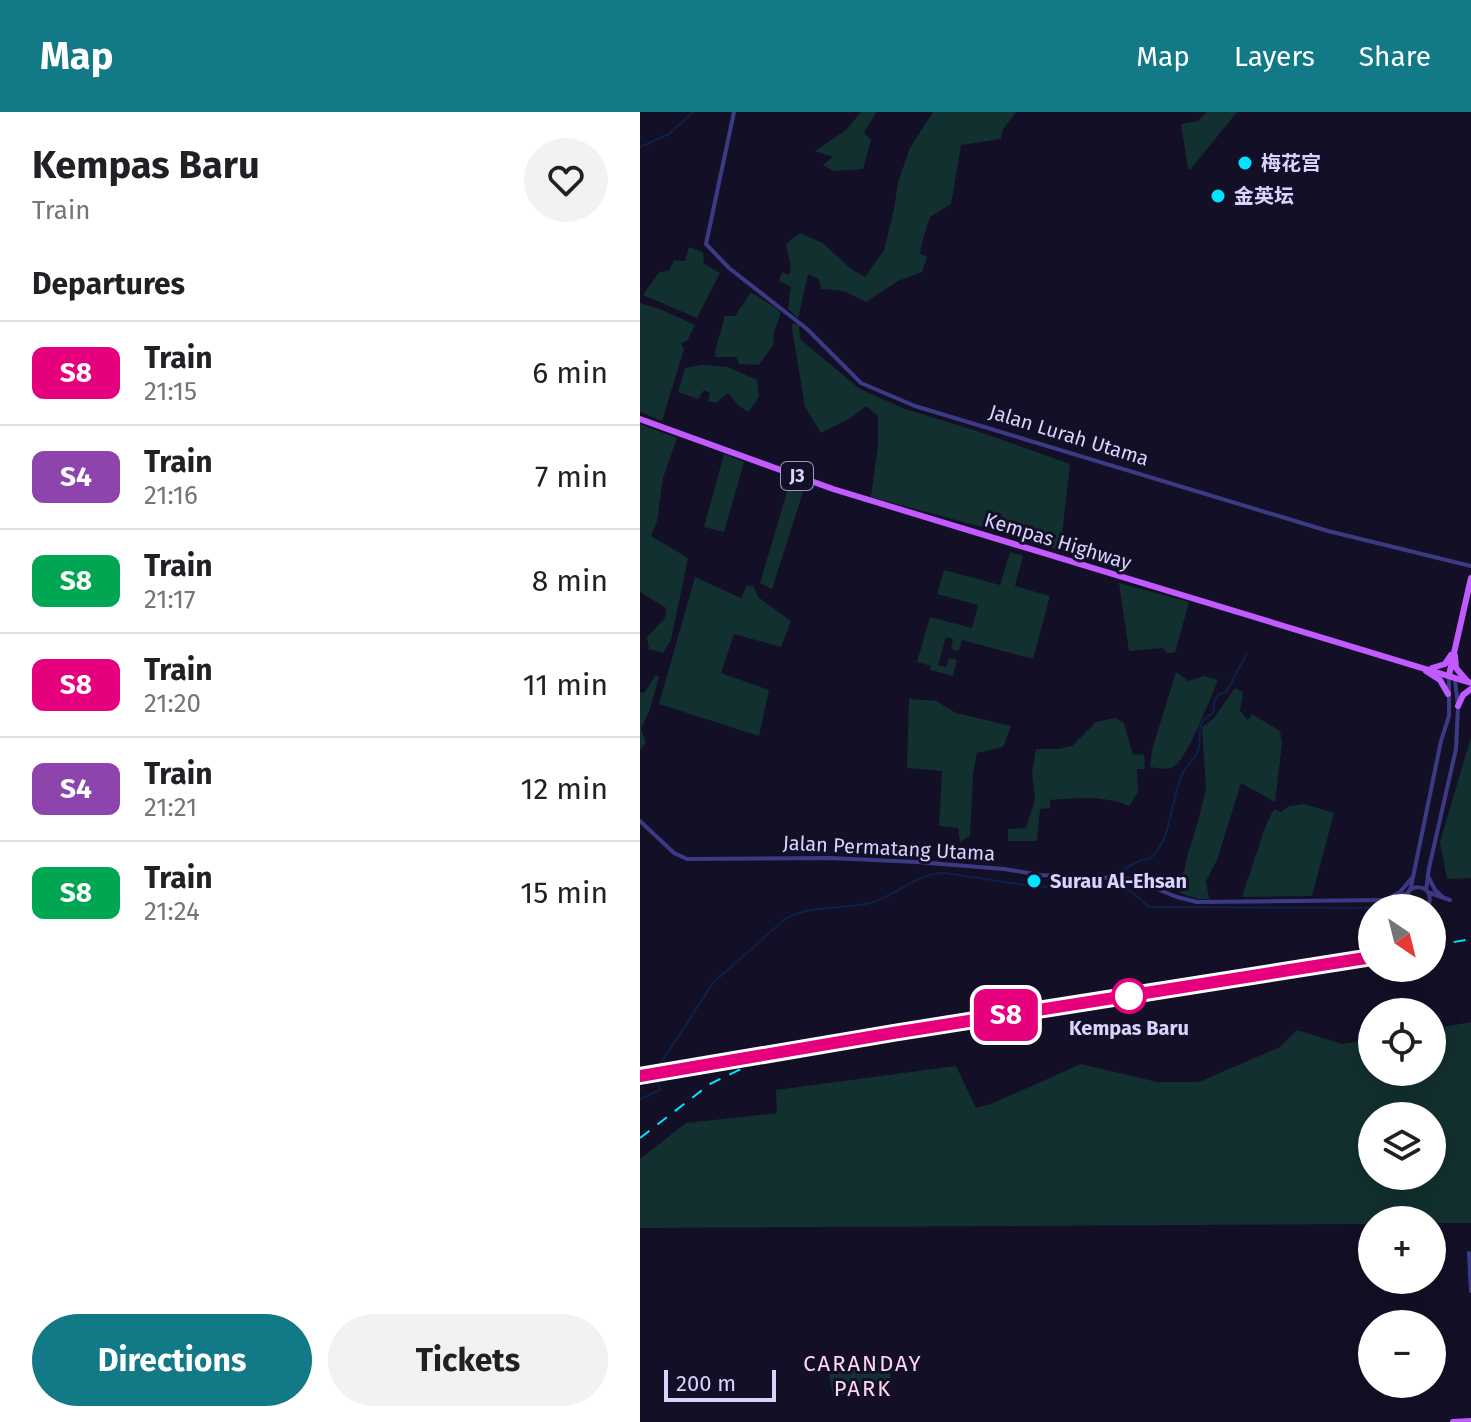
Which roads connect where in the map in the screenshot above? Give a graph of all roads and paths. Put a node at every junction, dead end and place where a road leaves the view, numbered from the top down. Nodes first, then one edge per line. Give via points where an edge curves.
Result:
1 (734, 112) edge
2 (640, 419) edge
3 (1471, 566) edge
4 (1471, 578) edge
5 (1455, 649) junction
6 (1424, 669) junction
7 (1452, 676) junction
8 (1470, 685) edge
9 (1448, 694) junction
10 (1458, 706) junction
11 (640, 821) edge
12 (1428, 876) junction
13 (1412, 878) junction
14 (1427, 891) junction
15 (1408, 893) junction
16 (1396, 894) edge
17 (1405, 894) edge
18 (1428, 894) edge
19 (1434, 894) edge
20 (1440, 894) edge
21 (1358, 900) edge
22 (1469, 1253) dead end
23 (1471, 1291) edge
24 (1471, 1420) edge
25 (1453, 1422) edge

1 - 3 street, Jalan Lurah Utama via 706,244 807,329 861,383 915,406 1328,531
2 - 6 main road, Kempas Highway / J3 via 833,489
4 - 5 main road
5 - 6 main road via 1445,664
5 - 7 main road
5 - 8 main road via 1456,668
6 - 7 main road, Kempas Highway / J3
6 - 9 main road
7 - 8 main road, Kempas Highway / J3
7 - 9 street
7 - 10 street
8 - 10 main road
9 - 13 street via 1449,716
10 - 12 street via 1456,749
11 - 21 street, Jalan Permatang Utama via 687,859 830,858 1132,879 1197,902
12 - 14 street
12 - 20 street
13 - 15 street
13 - 16 street
14 - 15 street, Jalan Permatang Utama via 1416,887
14 - 18 street
14 - 19 street
15 - 17 street, Jalan Permatang Utama
22 - 23 street
24 - 25 main road

